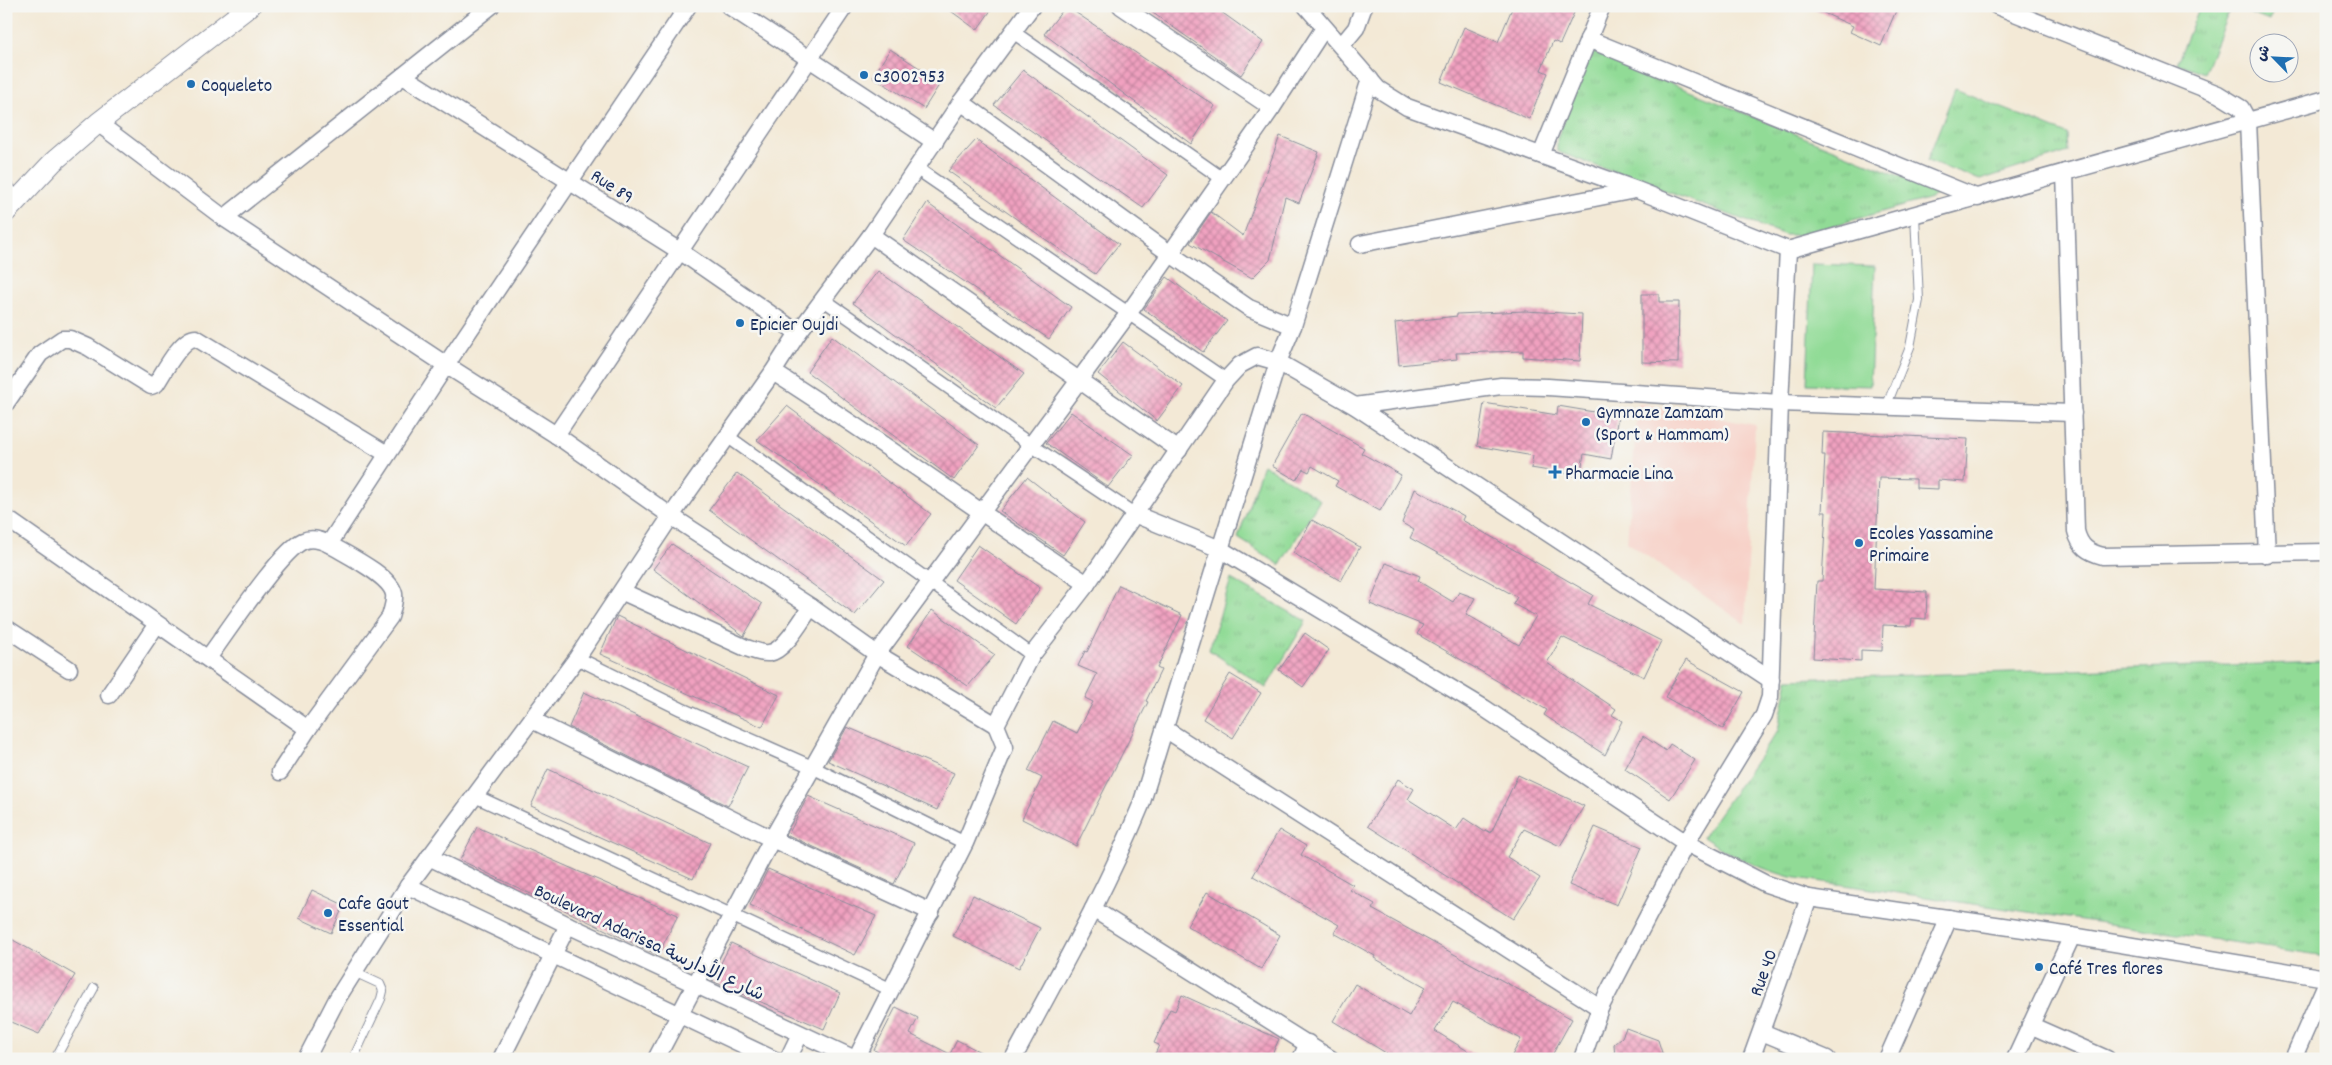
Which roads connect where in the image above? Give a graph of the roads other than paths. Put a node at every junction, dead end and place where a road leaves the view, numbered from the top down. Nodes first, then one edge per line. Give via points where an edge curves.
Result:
1 (250, 6) edge
2 (491, 6) edge
3 (688, 6) edge
4 (729, 6) edge
5 (845, 6) edge
6 (1032, 6) edge
7 (1121, 6) edge
8 (1306, 6) edge
9 (1364, 6) edge
10 (1602, 6) edge
11 (1997, 6) edge
12 (1324, 28) junction
13 (1013, 32) junction
14 (1588, 39) junction
15 (1342, 45) junction
16 (810, 59) junction
17 (403, 76) junction
18 (1370, 78) junction
19 (2326, 99) edge
20 (961, 102) junction
21 (1272, 108) junction
22 (2248, 121) junction
23 (98, 123) junction
24 (935, 142) junction
25 (1541, 155) junction
26 (916, 168) junction
27 (2065, 172) junction
28 (1223, 179) junction
29 (570, 181) junction
30 (1637, 190) junction
31 (1978, 198) junction
32 (9, 201) edge
33 (1915, 216) junction
34 (224, 218) junction
35 (871, 235) junction
36 (1360, 244) dead end
37 (1788, 250) junction
38 (681, 252) junction
39 (1169, 254) junction
40 (824, 300) junction
41 (1128, 314) junction
42 (1293, 326) junction
43 (798, 333) junction
44 (1278, 362) junction
45 (446, 365) junction
46 (773, 372) junction
47 (1079, 379) junction
48 (1226, 380) junction
49 (6, 403) edge
50 (1780, 403) junction
51 (1355, 406) junction
52 (1886, 407) junction
53 (2073, 413) junction
54 (556, 435) junction
55 (727, 436) junction
56 (1031, 445) junction
57 (1179, 450) junction
58 (387, 454) junction
59 (982, 514) junction
60 (1134, 514) junction
61 (671, 516) junction
62 (6, 518) edge
63 (329, 544) junction
64 (1220, 548) junction
65 (2326, 552) edge
66 (2267, 555) junction
67 (932, 582) junction
68 (1087, 584) junction
69 (623, 592) junction
70 (811, 607) junction
71 (157, 624) junction
72 (6, 628) edge
73 (878, 654) junction
74 (1032, 655) junction
75 (208, 658) junction
76 (577, 658) junction
77 (69, 669) dead end
78 (1772, 680) junction
79 (109, 696) dead end
80 (532, 720) junction
81 (996, 726) junction
82 (308, 729) junction
83 (1165, 729) junction
84 (812, 767) junction
85 (280, 772) dead end
86 (474, 796) junction
87 (772, 839) junction
88 (965, 843) junction
89 (1686, 843) junction
90 (429, 857) junction
91 (408, 886) junction
92 (1809, 898) junction
93 (1093, 909) junction
94 (931, 912) junction
95 (732, 915) junction
96 (1950, 918) junction
97 (568, 925) junction
98 (2072, 936) junction
99 (553, 955) junction
100 (354, 972) junction
101 (2326, 978) edge
102 (2326, 984) edge
103 (694, 985) junction
104 (94, 988) dead end
105 (892, 990) junction
106 (1600, 1008) junction
107 (681, 1014) junction
108 (2030, 1025) junction
109 (1762, 1032) junction
110 (800, 1034) junction
111 (1308, 1043) junction
112 (55, 1059) edge
113 (306, 1059) edge
114 (353, 1059) edge
115 (501, 1059) edge
116 (656, 1059) edge
117 (773, 1059) edge
118 (788, 1059) edge
119 (856, 1059) edge
120 (1013, 1059) edge
121 (1301, 1059) edge
122 (1331, 1059) edge
123 (1582, 1059) edge
124 (1751, 1059) edge
125 (1827, 1059) edge
126 (1887, 1059) edge
127 (2015, 1059) edge
128 (2107, 1059) edge
129 (2292, 1059) edge

1 - 23 street
2 - 17 street
3 - 29 street
4 - 16 street
5 - 16 street
6 - 13 street
7 - 21 street
8 - 12 street
9 - 15 street via 1356,28
10 - 14 street
11 - 22 street via 2218,94 2241,108
12 - 15 street
12 - 21 street
13 - 20 street
13 - 28 street
14 - 25 street
14 - 31 street
15 - 18 street
16 - 24 street
16 - 38 street
17 - 29 street, Rue 89
17 - 34 street
18 - 25 street via 1378,88 1407,108
18 - 42 street
19 - 22 street
20 - 24 street
20 - 39 street
21 - 28 street
22 - 27 street
22 - 66 street
23 - 32 street
23 - 34 street
24 - 26 street
25 - 30 street
26 - 35 street
26 - 41 street
27 - 31 street
27 - 53 street
28 - 39 street
29 - 38 street, Rue 89
29 - 45 street
30 - 36 street
30 - 37 street
31 - 33 street
33 - 37 street
33 - 52 lane via 1919,300 1910,348
34 - 45 street
35 - 40 street
35 - 47 street
37 - 50 street
38 - 43 street, Rue 89
38 - 54 street
39 - 41 street
39 - 42 street via 1249,308
40 - 43 street
40 - 56 street
41 - 47 street
41 - 48 street
42 - 44 street
43 - 46 street
44 - 48 street via 1257,356 1240,365
44 - 51 street
44 - 64 street
45 - 54 street
45 - 58 street
46 - 55 street
46 - 59 street via 870,434
47 - 56 street
47 - 57 street
48 - 57 street
49 - 58 street via 40,354 62,339 88,347 151,386 156,384 183,343 196,338
50 - 51 street via 1501,386
50 - 52 street
50 - 78 street
51 - 78 street
52 - 53 street
53 - 66 street via 2076,531 2084,549 2103,556 2126,557
54 - 61 street
55 - 61 street
55 - 67 street
56 - 59 street
56 - 60 street
57 - 60 street
58 - 63 street
59 - 67 street
59 - 68 street
60 - 64 street
60 - 68 street
61 - 69 street
61 - 70 street
62 - 71 street
63 - 75 street via 308,539 295,547 275,568
63 - 82 street via 386,580 394,593 393,607 384,627
64 - 83 street
64 - 89 street via 1484,708
65 - 66 street
67 - 73 street
67 - 74 street
68 - 74 street
69 - 70 street via 763,653 774,651 784,643
69 - 76 street
70 - 73 street
71 - 75 street
71 - 79 street
72 - 77 street
73 - 81 street
73 - 84 street
74 - 81 street
75 - 82 street
76 - 80 street
76 - 84 street via 681,709
78 - 89 street via 1764,715
80 - 86 street
80 - 87 street
81 - 88 street via 1005,747
82 - 85 street
83 - 93 street via 1141,805
83 - 106 street
84 - 87 street
84 - 88 street
86 - 90 street
86 - 95 street
87 - 94 street
87 - 95 street
88 - 94 street
89 - 92 street via 1766,884
89 - 106 street
90 - 91 street
90 - 97 street, Boulevard Adarissa شارع الأدارسة
91 - 99 street
91 - 100 street
92 - 96 street
92 - 109 street, Rue 40
93 - 111 street
93 - 120 street
94 - 105 street
95 - 103 street
95 - 105 street
96 - 98 street
96 - 126 street
97 - 99 street
97 - 103 street, Boulevard Adarissa شارع الأدارسة
98 - 101 street
98 - 108 street
99 - 107 street
99 - 115 street
100 - 113 street
100 - 114 lane via 380,984 383,991
102 - 129 street
103 - 107 street
103 - 110 street, Boulevard Adarissa شارع الأدارسة
104 - 112 lane
105 - 119 street
106 - 123 street
107 - 116 street
107 - 117 street
108 - 127 street
108 - 128 street
109 - 124 street, Rue 40
109 - 125 street
110 - 118 street
110 - 119 street, Boulevard Adarissa شارع الأدارسة
111 - 121 street
111 - 122 street

